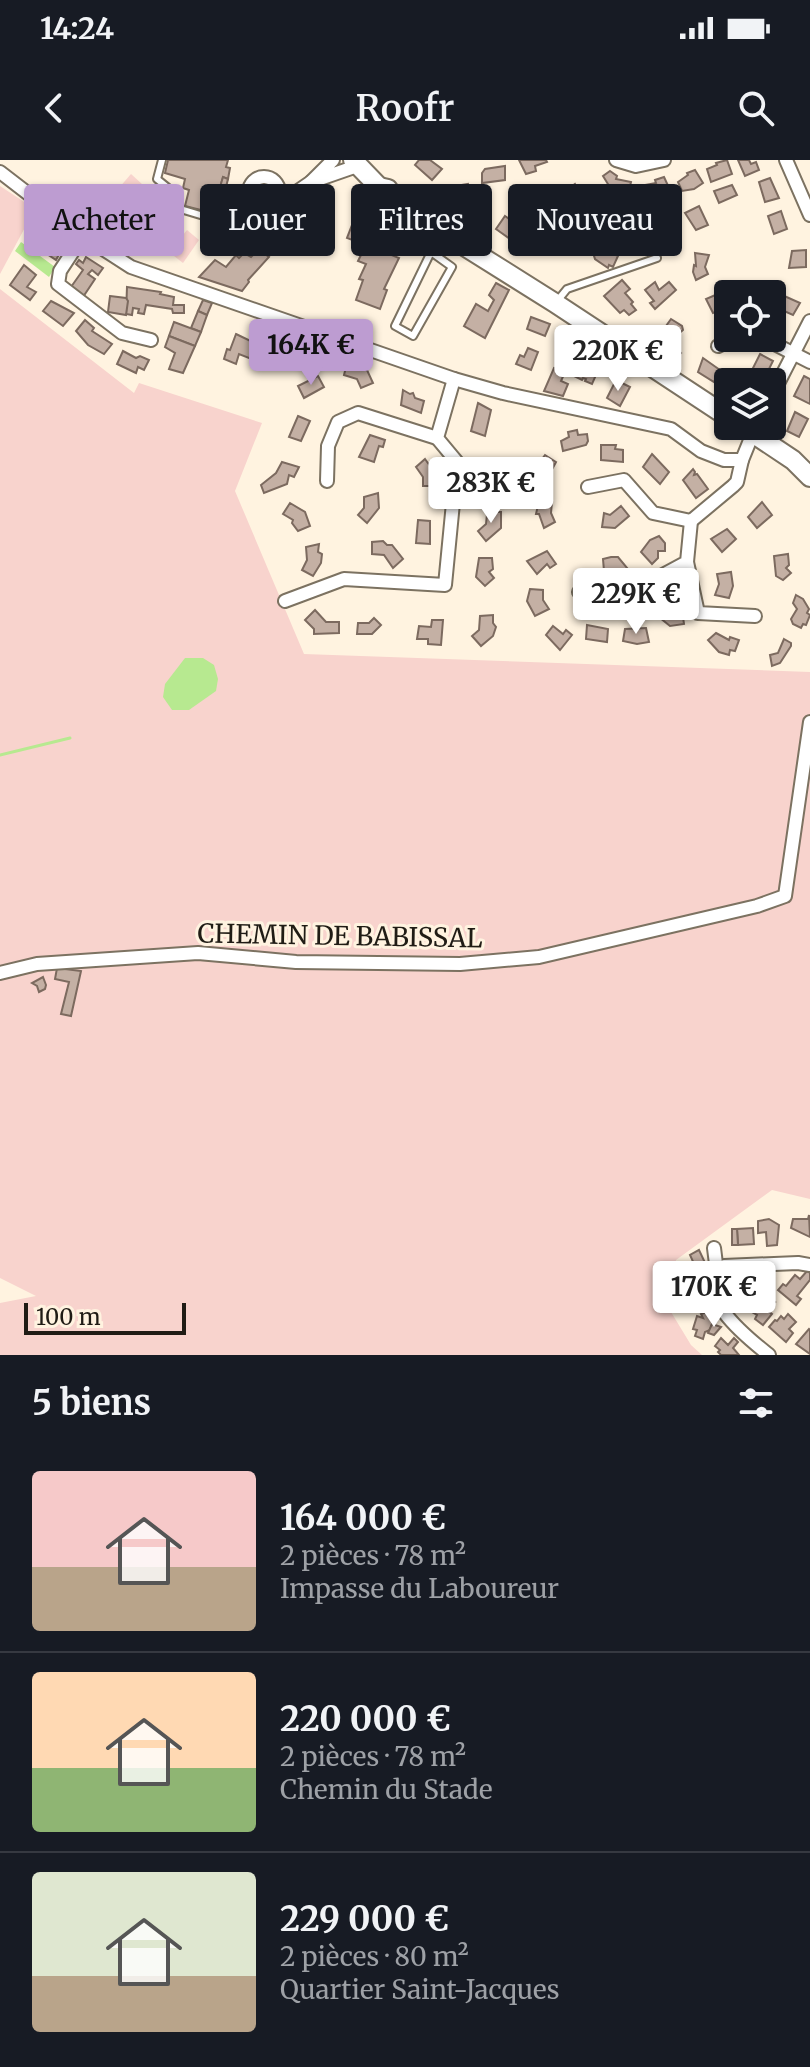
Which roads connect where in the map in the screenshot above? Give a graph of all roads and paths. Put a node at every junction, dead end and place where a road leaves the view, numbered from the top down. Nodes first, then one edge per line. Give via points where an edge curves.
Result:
1 (162, 160) edge
2 (333, 160) edge
3 (616, 160) edge
4 (664, 160) edge
5 (786, 160) edge
6 (355, 163) edge
7 (0, 172) edge
8 (311, 182) junction
9 (308, 184) edge
10 (377, 184) edge
11 (24, 191) edge
12 (200, 215) edge
13 (810, 215) edge
14 (431, 252) joint
15 (70, 256) edge
16 (114, 256) edge
17 (481, 256) edge
18 (657, 258) dead end
19 (555, 303) junction
20 (810, 321) edge
21 (151, 340) dead end
22 (786, 350) edge
23 (793, 354) junction
24 (810, 362) edge
25 (786, 368) edge
26 (454, 379) junction
27 (714, 408) edge
28 (437, 438) junction
29 (747, 440) edge
30 (769, 440) edge
31 (742, 460) junction
32 (801, 461) edge
33 (810, 477) edge
34 (327, 481) dead end
35 (588, 487) dead end
36 (691, 521) junction
37 (687, 562) junction
38 (579, 592) dead end
39 (285, 601) dead end
40 (755, 616) dead end
41 (810, 722) edge
42 (0, 973) edge
43 (714, 1248) dead end
44 (810, 1265) edge
45 (721, 1269) junction
46 (769, 1355) edge

1 - 12 lane via 157,179 178,196 177,208
2 - 8 street
3 - 4 street via 636,166
5 - 13 street
6 - 8 street
6 - 10 street
7 - 11 street
8 - 9 street
14 - 14 lane via 452,267 413,336 395,326
15 - 21 street via 58,284 122,333
16 - 26 street via 131,267
17 - 19 street
18 - 19 lane via 567,289
19 - 27 street
20 - 23 street
22 - 23 street
23 - 24 street
23 - 25 street
26 - 28 street
26 - 31 street via 671,429 701,451
28 - 34 street via 358,413 338,422 328,446
28 - 39 street via 457,462 445,585 344,579
29 - 31 street
30 - 32 street
31 - 36 street via 733,486
32 - 33 street
35 - 36 street via 624,480 653,513
36 - 37 street
37 - 38 street via 626,605 607,605
37 - 40 street via 698,613
41 - 42 street, CHEMIN DE BABISSAL via 785,896 757,906 523,959 460,964 296,962 198,953 37,964
43 - 45 street
44 - 45 street
45 - 46 street via 715,1283 718,1302 729,1321

